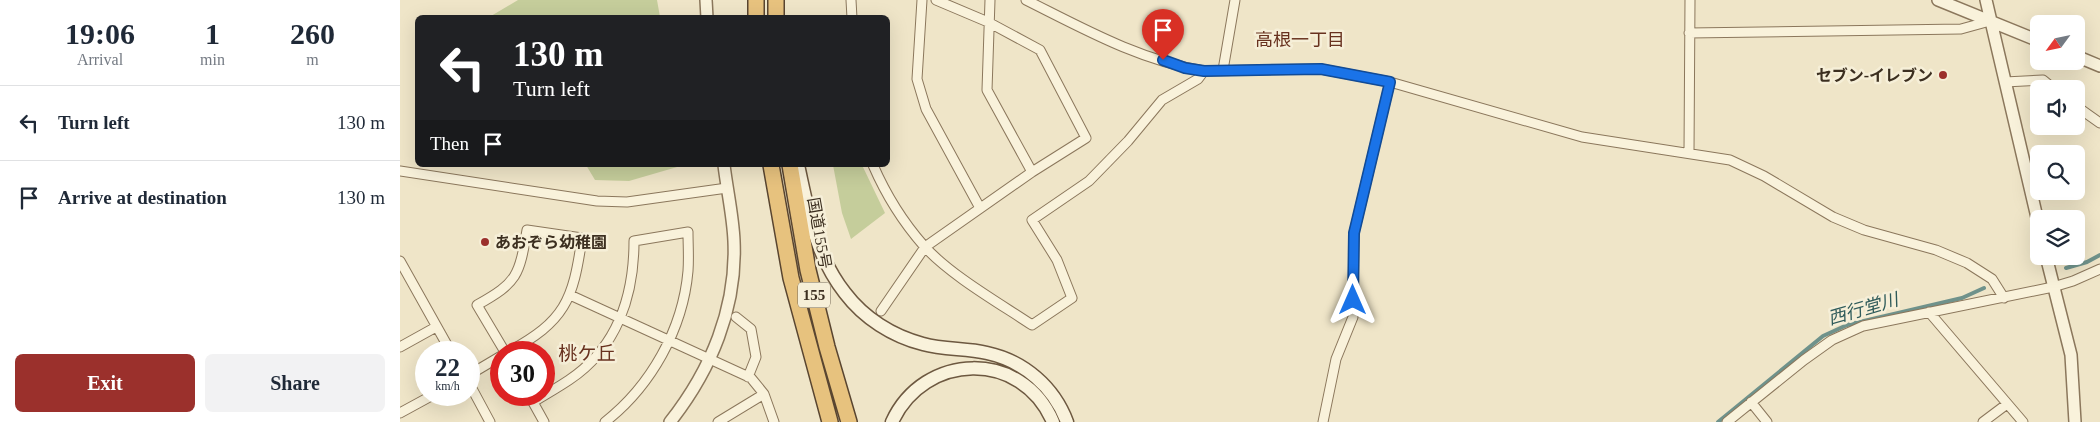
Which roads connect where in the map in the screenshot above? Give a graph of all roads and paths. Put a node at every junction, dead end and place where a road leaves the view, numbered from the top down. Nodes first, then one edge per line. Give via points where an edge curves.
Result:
1 (706, 0) edge
2 (756, 0) edge
3 (776, 0) edge
4 (851, 0) edge
5 (922, 0) edge
6 (936, 0) edge
7 (990, 0) edge
8 (1026, 0) edge
9 (1235, 0) edge
10 (1690, 0) edge
11 (1938, 0) edge
12 (1986, 0) edge
13 (707, 15) edge
14 (756, 15) edge
15 (776, 15) edge
16 (852, 15) edge
17 (1990, 21) junction
18 (988, 22) junction
19 (1689, 33) junction
20 (2030, 37) edge
21 (2085, 60) edge
22 (2100, 66) edge
23 (1222, 70) junction
24 (1204, 71) junction
25 (2030, 81) edge
26 (1390, 82) junction
27 (2004, 82) junction
28 (2085, 113) edge
29 (2100, 124) edge
30 (1689, 152) junction
31 (724, 167) edge
32 (771, 167) edge
33 (790, 167) edge
34 (798, 167) edge
35 (874, 167) edge
36 (400, 171) edge
37 (1032, 172) junction
38 (727, 188) junction
39 (980, 208) junction
40 (2035, 210) edge
41 (925, 247) junction
42 (400, 261) edge
43 (2048, 265) edge
44 (2100, 270) edge
45 (2053, 287) junction
46 (570, 295) junction
47 (2004, 298) junction
48 (881, 311) dead end
49 (1929, 312) junction
50 (736, 317) dead end
51 (621, 318) junction
52 (436, 327) junction
53 (671, 340) junction
54 (444, 341) edge
55 (499, 341) edge
56 (524, 341) edge
57 (400, 347) edge
58 (710, 360) junction
59 (748, 377) junction
60 (555, 387) edge
61 (764, 394) junction
62 (1751, 402) junction
63 (480, 403) edge
64 (2007, 404) junction
65 (415, 405) edge
66 (535, 406) edge
67 (400, 413) edge
68 (828, 418) edge
69 (490, 422) edge
70 (544, 422) edge
71 (605, 422) edge
72 (670, 422) edge
73 (718, 422) edge
74 (774, 422) edge
75 (849, 422) edge
76 (892, 422) edge
77 (1053, 422) edge
78 (1067, 422) edge
79 (1323, 422) edge
80 (1727, 422) edge
81 (1767, 422) edge
82 (1983, 422) edge
83 (2023, 422) edge
84 (2075, 422) edge

1 - 13 street
2 - 14 highway
3 - 15 highway
4 - 16 street
5 - 39 street via 918,79 926,109
6 - 18 street
7 - 18 street
8 - 24 street via 1128,50
9 - 23 street
10 - 19 street
11 - 17 street
12 - 17 street
17 - 19 street via 1962,29
17 - 20 street
17 - 27 street
18 - 37 street via 987,90
18 - 37 street via 1040,50 1086,138
19 - 30 street
21 - 22 street
23 - 24 street
23 - 26 street via 1321,69
24 - 41 street via 1198,79 1162,100 1089,181 1032,220 1056,260 1072,298 1032,325
25 - 27 street
26 - 30 street via 1582,137
26 - 79 street via 1354,233 1353,317 1336,359
27 - 40 street
28 - 29 street
30 - 47 street via 1730,160 1764,176 1833,218 1967,263 1992,279
31 - 38 street
32 - 68 highway, 155 via 791,278
33 - 75 highway, 国道155号 / 155 via 808,270
34 - 78 main road via 812,228 825,262 845,293 866,315 892,333 924,344 986,352 1020,365 1048,389
35 - 41 street via 900,217
36 - 38 street via 597,201 626,202
37 - 39 street
38 - 58 street via 734,241 733,283
39 - 41 street
41 - 48 street
42 - 52 street
43 - 45 street
44 - 45 street
45 - 47 street
45 - 84 street via 2072,355
46 - 51 street
46 - 55 street via 577,274 582,238 527,230 518,274 510,284 477,305
46 - 56 street via 546,328
47 - 49 street
49 - 62 street via 1863,326 1832,340
49 - 64 street
50 - 59 street via 750,329 754,348 756,358
51 - 53 street
51 - 53 street via 634,267 634,241 688,232 688,271 682,306
51 - 60 street via 605,345 584,368
52 - 54 street
52 - 57 street
53 - 58 street
53 - 71 street via 636,392
58 - 59 street
58 - 72 street
59 - 61 street
61 - 73 street
61 - 74 street
62 - 80 street
62 - 81 street
63 - 69 street
64 - 82 street
64 - 83 street
65 - 67 street
66 - 70 street
76 - 77 main road via 904,400 918,386 952,371 976,368 1001,372 1025,385 1043,401

